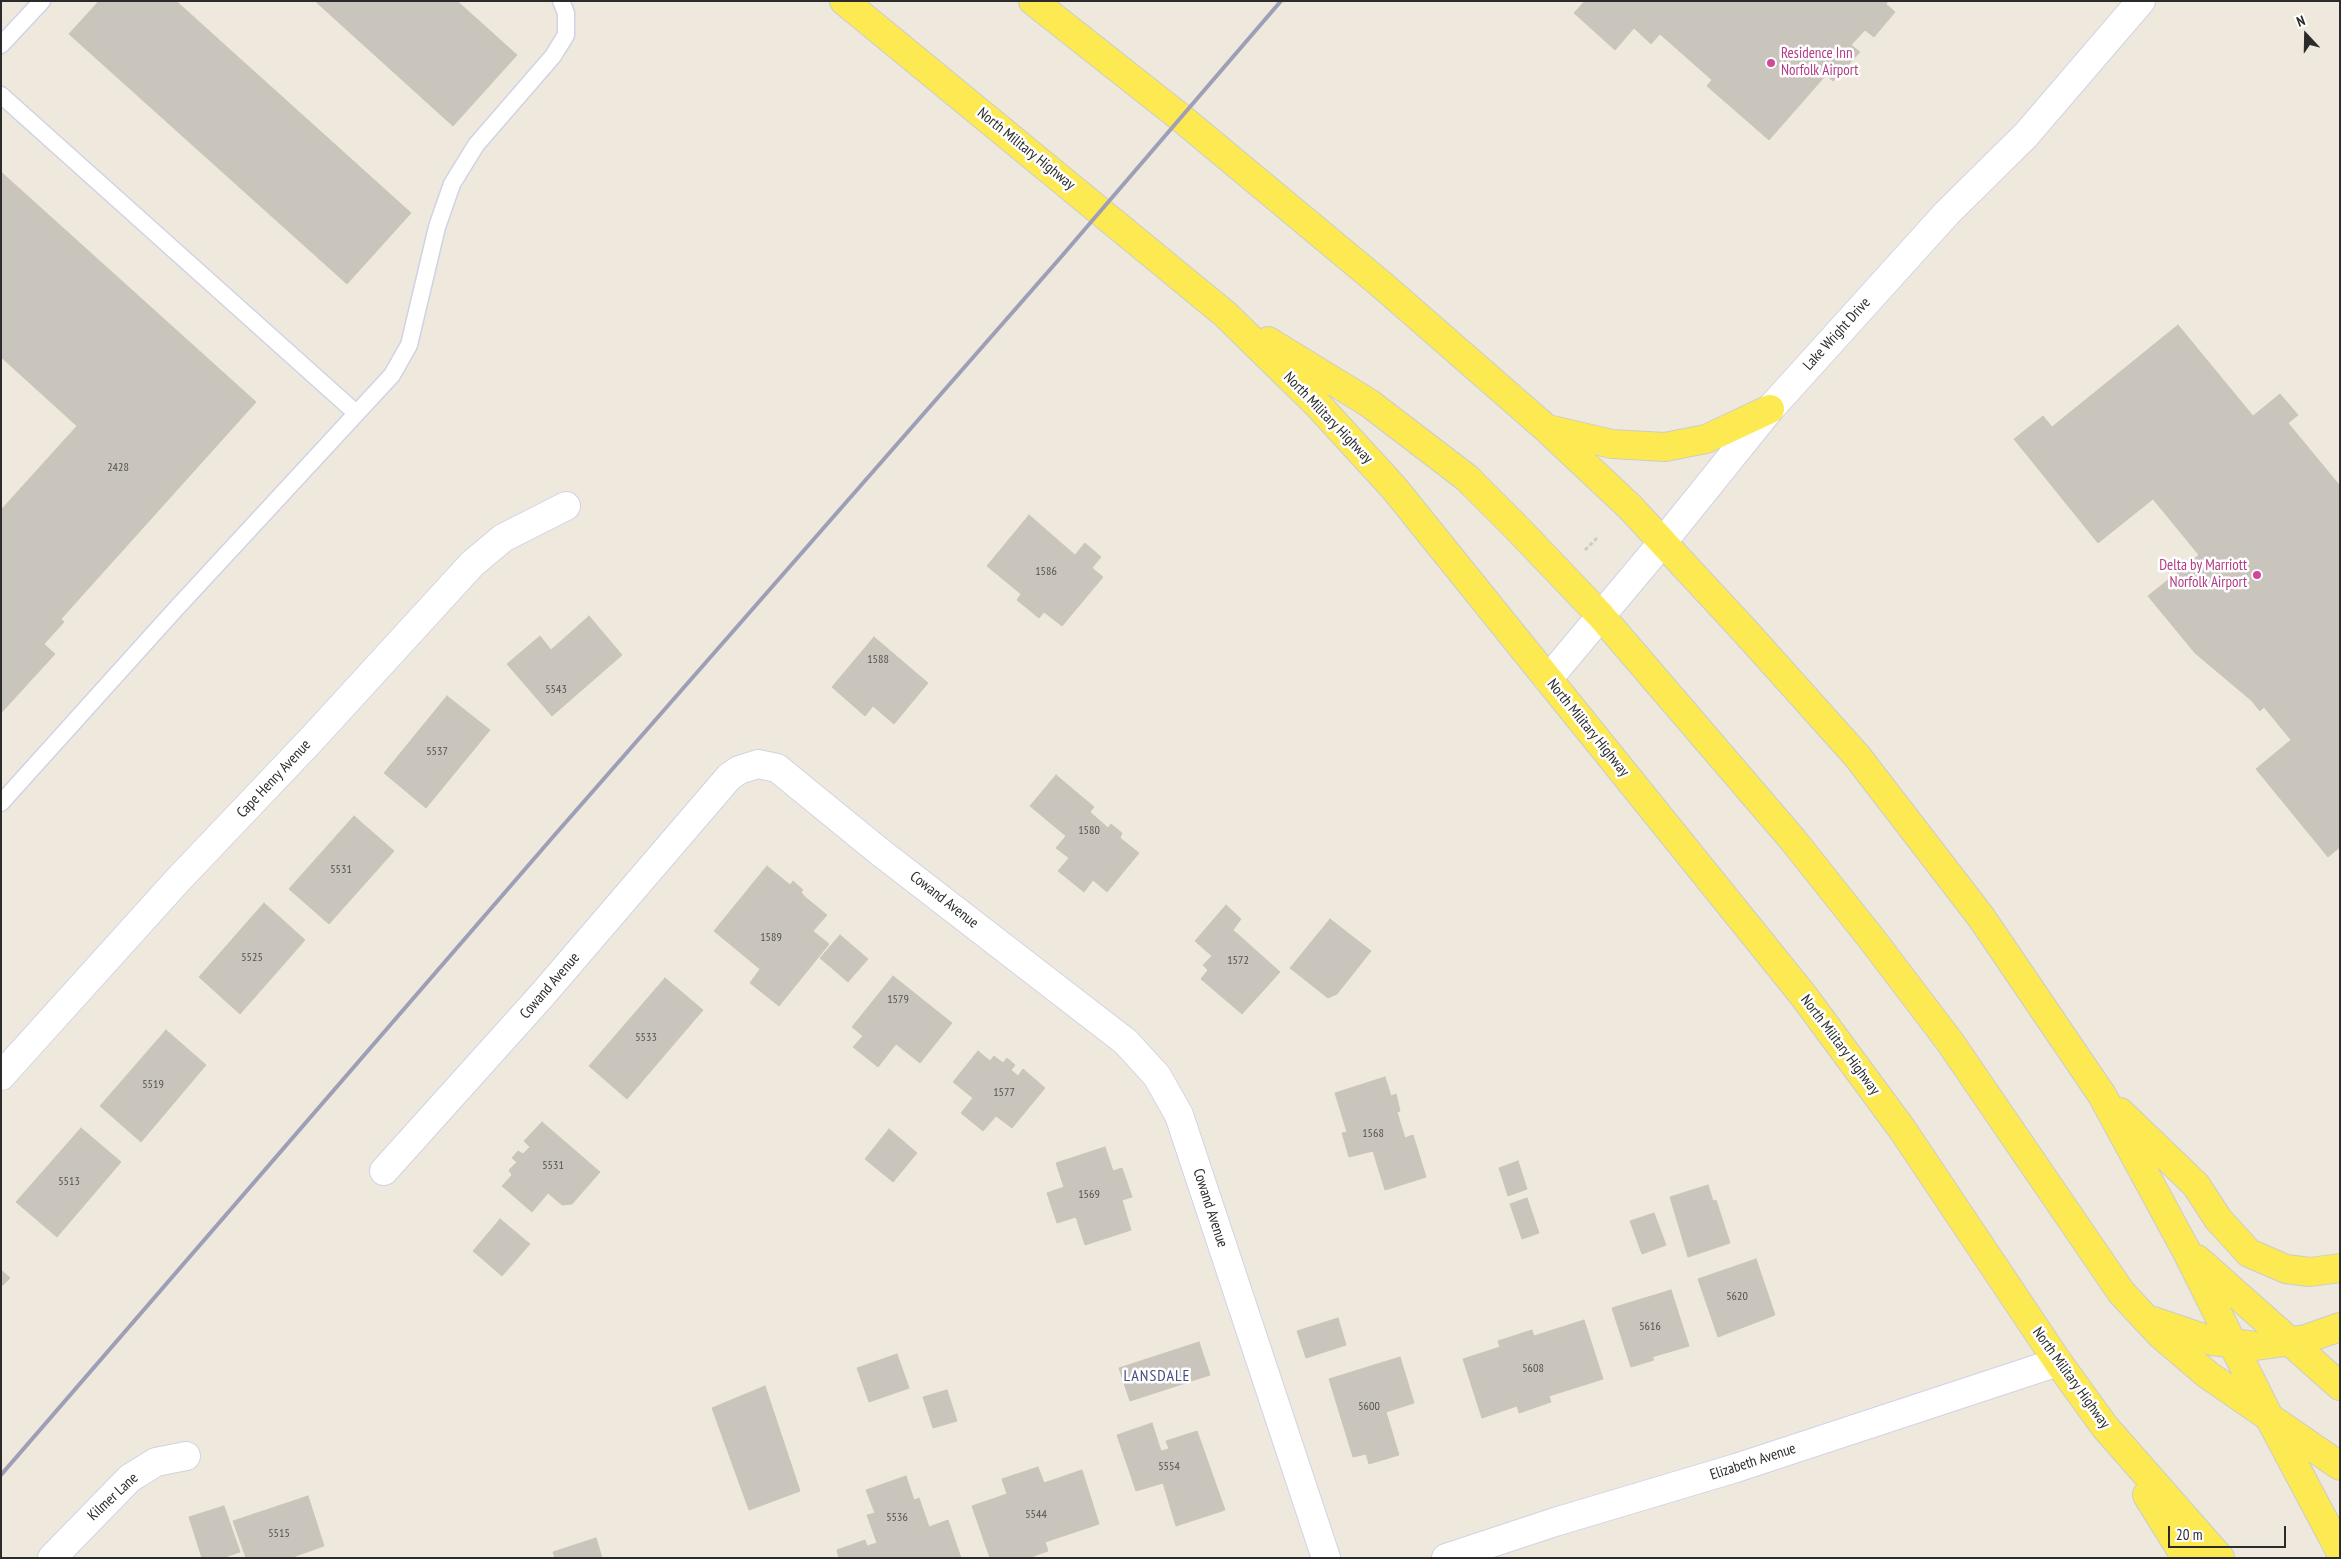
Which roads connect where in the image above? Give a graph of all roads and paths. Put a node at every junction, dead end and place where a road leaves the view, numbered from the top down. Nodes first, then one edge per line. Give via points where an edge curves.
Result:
1 (42, 1) edge
2 (561, 1) edge
3 (844, 1) edge
4 (1033, 1) edge
5 (2140, 1) edge
6 (1, 44) edge
7 (1, 95) edge
8 (1224, 314) junction
9 (1770, 409) junction
10 (356, 413) junction
11 (1547, 429) junction
12 (566, 506) dead end
13 (1598, 537) dead end
14 (1662, 543) junction
15 (1584, 550) dead end
16 (1601, 616) junction
17 (1548, 679) junction
18 (1, 803) edge
19 (1, 1076) edge
20 (2102, 1095) junction
21 (384, 1171) dead end
22 (2186, 1250) junction
23 (2340, 1268) edge
24 (2145, 1318) junction
25 (2340, 1328) edge
26 (2291, 1342) junction
27 (2233, 1344) junction
28 (2058, 1362) junction
29 (2340, 1386) edge
30 (2270, 1419) junction
31 (2105, 1427) junction
32 (186, 1456) dead end
33 (2340, 1466) edge
34 (2340, 1550) edge
35 (52, 1558) edge
36 (1326, 1558) edge
37 (1446, 1558) edge
38 (2186, 1558) edge
39 (2220, 1558) edge

1 - 6 lane
2 - 10 lane via 566,14 566,34 553,56 476,145 452,184 437,228 409,345 392,375
3 - 8 main road, North Military Highway
4 - 11 main road via 1180,117 1367,272
5 - 9 street, Lake Wright Drive via 2026,135 1947,213
7 - 10 lane
8 - 16 main road via 1369,403 1467,478
8 - 17 main road, North Military Highway via 1318,405 1394,488
9 - 11 main road via 1706,438 1665,447 1612,444
9 - 14 street, Lake Wright Drive
10 - 18 lane
11 - 14 main road via 1630,507
12 - 19 street, Cape Henry Avenue via 504,538 472,564
13 - 15 path
14 - 16 street, Lake Wright Drive
14 - 20 main road via 1857,756 1981,917
16 - 17 street, Lake Wright Drive
16 - 24 main road via 1793,840 1871,938 1950,1042 2121,1292
17 - 28 main road, North Military Highway via 1803,995 1902,1129
20 - 22 main road
20 - 23 main road via 2196,1185 2218,1219 2249,1253 2286,1269 2310,1272
21 - 36 street, Cowand Avenue via 543,994 729,777 738,770 758,764 777,768 1126,1042 1156,1076 1179,1115
22 - 26 main road
22 - 27 main road
24 - 27 main road via 2212,1341
24 - 30 main road via 2208,1375
25 - 26 main road
26 - 27 main road via 2256,1346
26 - 29 main road
27 - 30 main road
28 - 31 main road, North Military Highway
28 - 37 street, Elizabeth Avenue via 1736,1468
30 - 33 main road
30 - 34 main road
31 - 38 main road
31 - 39 main road, North Military Highway
32 - 35 street, Kilmer Lane via 156,1462 130,1478

